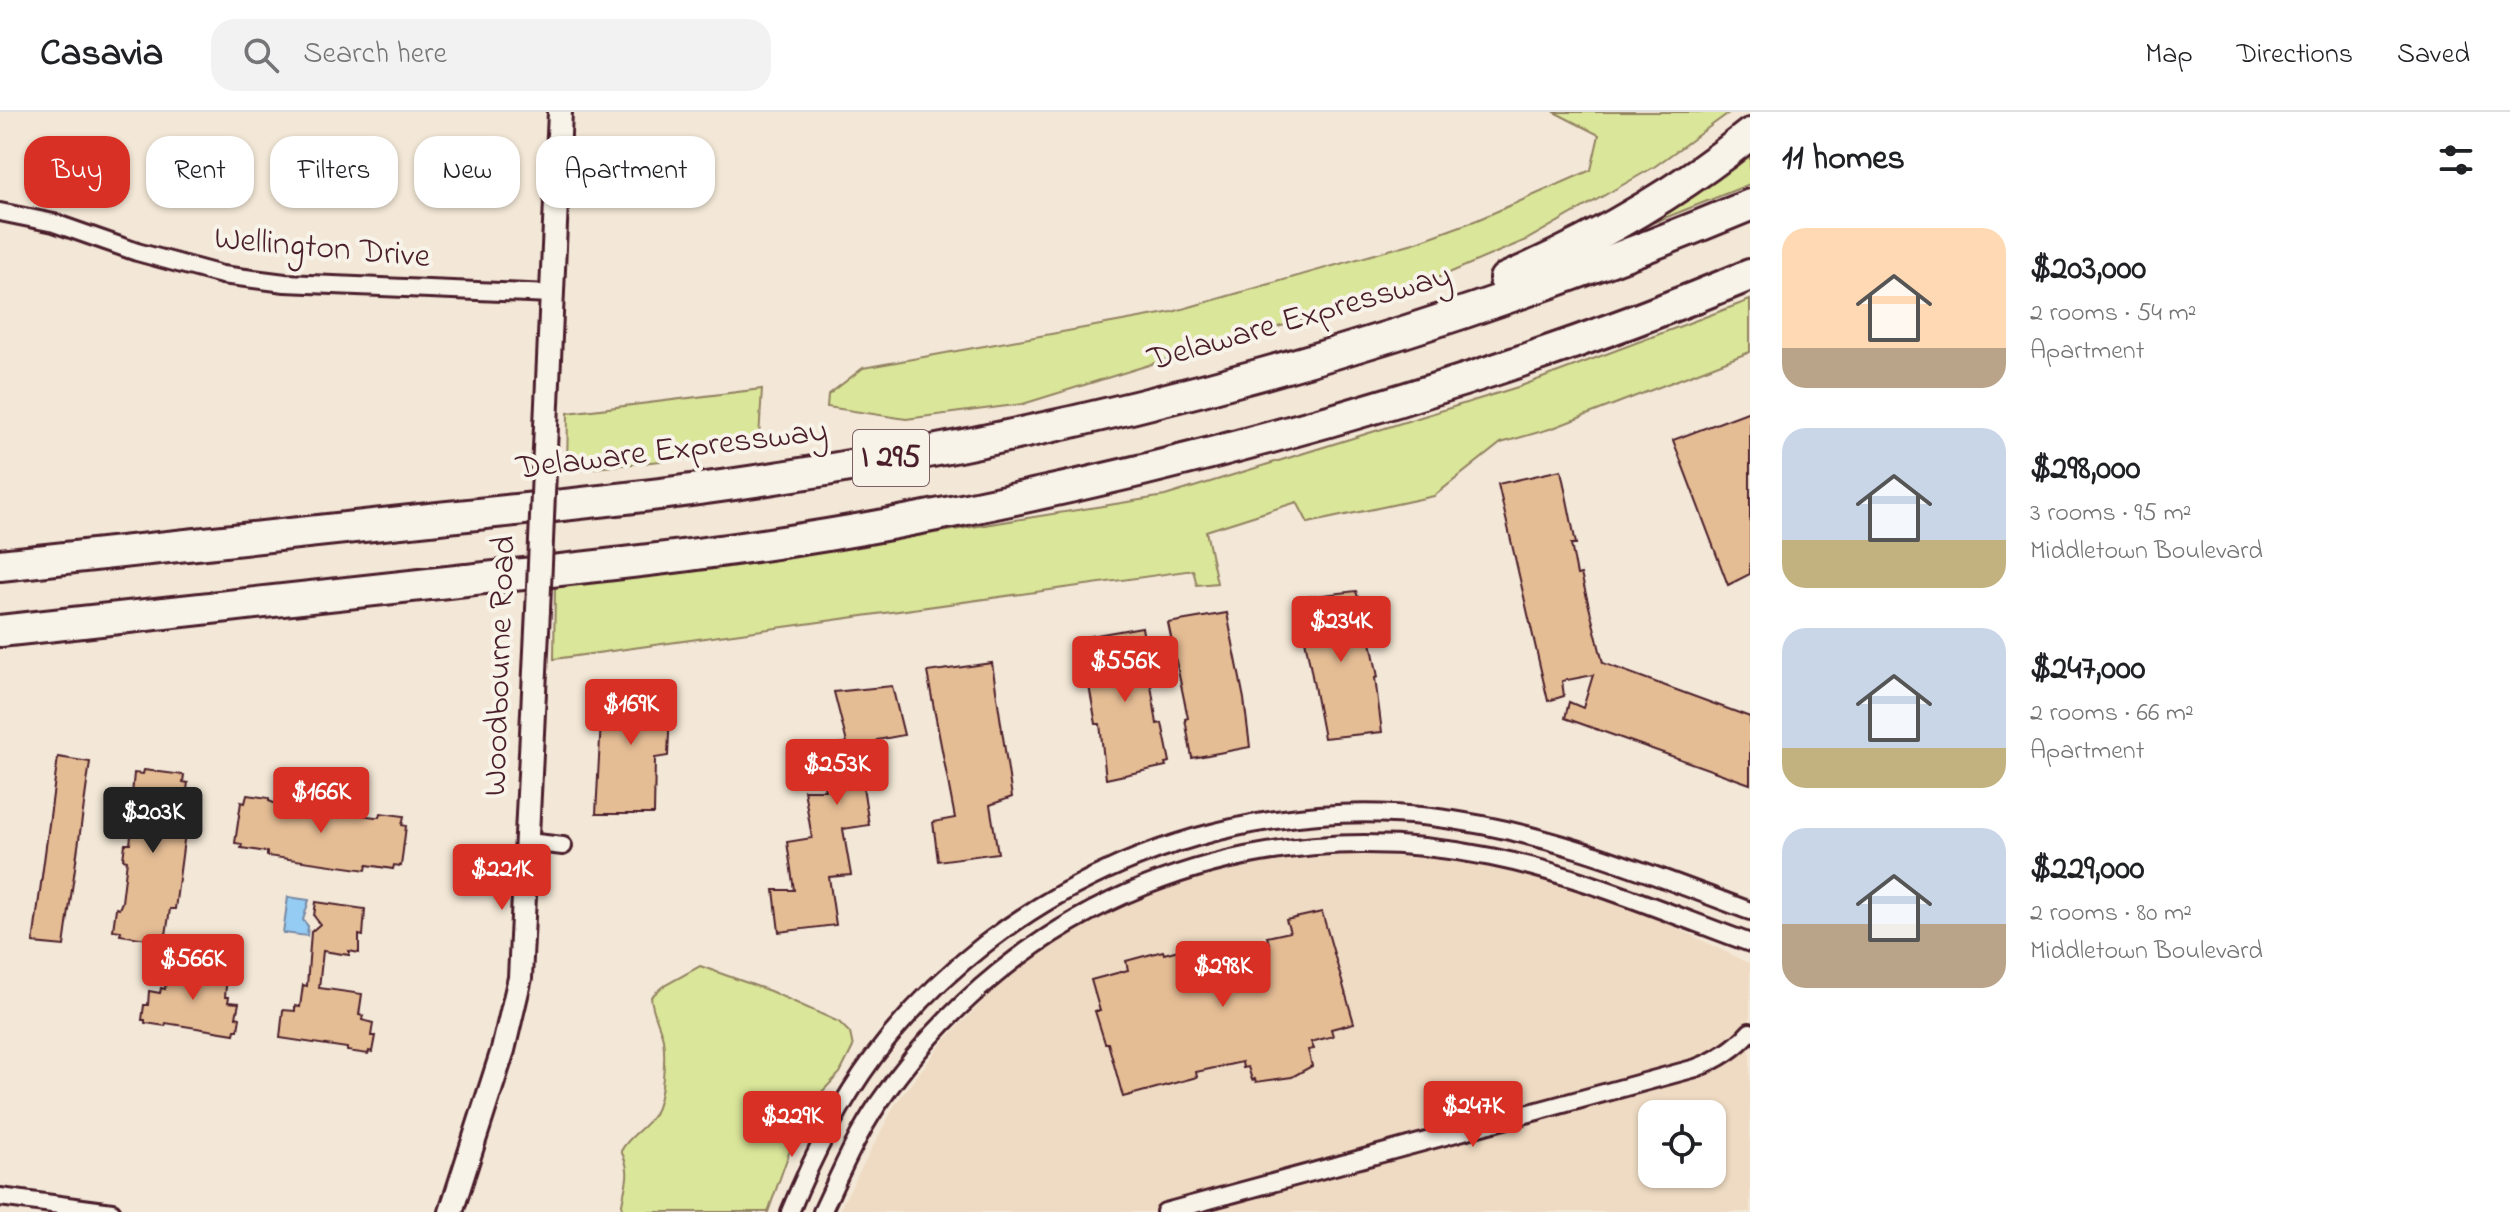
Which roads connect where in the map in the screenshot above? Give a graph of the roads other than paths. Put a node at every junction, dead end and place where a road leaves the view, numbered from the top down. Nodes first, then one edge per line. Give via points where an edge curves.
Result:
1 (560, 112) edge
2 (1750, 134) edge
3 (1750, 205) edge
4 (0, 212) edge
5 (1750, 275) edge
6 (551, 294) junction
7 (1347, 348) junction
8 (0, 565) edge
9 (0, 631) edge
10 (528, 842) junction
11 (563, 846) dead end
12 (1750, 911) edge
13 (1750, 943) edge
14 (1750, 1032) edge
15 (0, 1197) edge
16 (112, 1212) edge
17 (451, 1212) edge
18 (790, 1212) edge
19 (822, 1212) edge
20 (1165, 1212) edge

1 - 6 main road, Woodbourne Road
2 - 7 highway via 1684,185 1612,228
3 - 7 highway, Delaware Expressway / I 295 via 1602,264
4 - 6 street, Wellington Drive via 54,223 222,275 285,283
5 - 9 highway, I 295 via 1626,324 1384,405 1236,447 1007,501 635,562
6 - 10 main road, Woodbourne Road, bridge
7 - 8 highway, Delaware Expressway / I 295 via 1103,414 764,480
10 - 11 street
10 - 17 main road, Woodbourne Road via 520,978 503,1050
12 - 18 street via 1552,840 1434,817 1322,814 1184,839 1041,904 932,990 854,1085
13 - 19 street via 1527,864 1430,847 1324,844 1197,867 1135,890 1060,928 953,1011 876,1107
14 - 20 street via 1714,1061 1696,1068
15 - 16 street

